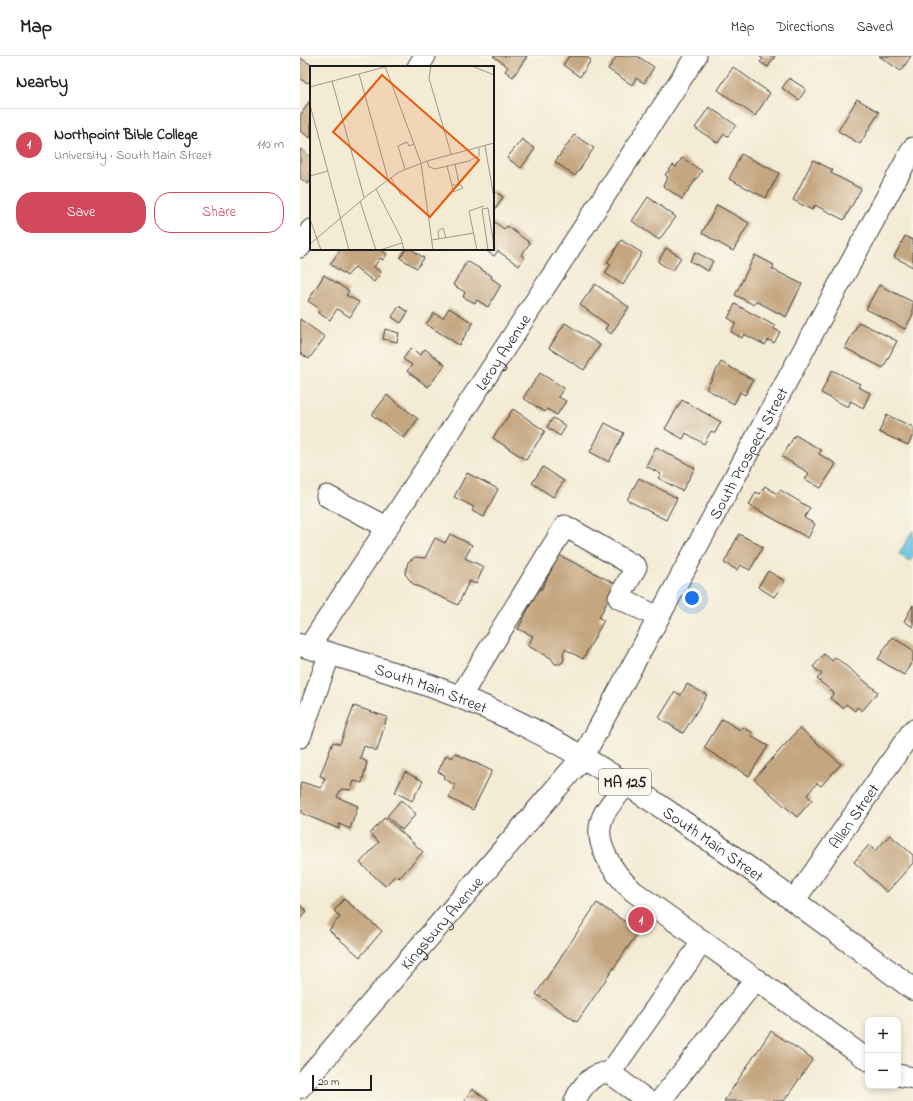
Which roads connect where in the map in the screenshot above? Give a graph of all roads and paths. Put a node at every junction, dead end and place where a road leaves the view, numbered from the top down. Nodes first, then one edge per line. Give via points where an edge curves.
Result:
1 (425, 56) edge
2 (696, 56) edge
3 (419, 66) edge
4 (913, 148) edge
5 (310, 232) edge
6 (300, 247) edge
7 (327, 496) dead end
8 (388, 527) junction
9 (658, 617) junction
10 (304, 646) edge
11 (330, 653) junction
12 (460, 697) junction
13 (913, 730) edge
14 (300, 737) edge
15 (583, 758) junction
16 (627, 783) junction
17 (794, 901) junction
18 (703, 941) junction
19 (756, 979) junction
20 (913, 989) edge
21 (865, 1058) edge
22 (610, 1073) junction
23 (901, 1076) edge
24 (913, 1078) edge
25 (300, 1087) edge
26 (575, 1101) edge
27 (648, 1101) edge
28 (660, 1101) edge

1 - 3 street
2 - 8 street, Leroy Avenue
4 - 9 street, South Prospect Street
5 - 6 street
7 - 8 street
8 - 10 street, Leroy Avenue
9 - 12 street via 619,598 636,567 565,526
9 - 15 street, South Prospect Street
10 - 11 main road, South Main Street / MA 125
11 - 12 main road, South Main Street / MA 125 via 360,661
11 - 14 street
12 - 15 main road, South Main Street / MA 125 via 506,717
13 - 17 street, Allen Street
15 - 16 main road, South Main Street / MA 125
15 - 25 main road, Kingsbury Avenue
16 - 17 main road, South Main Street / MA 125
16 - 18 street via 604,814 601,830 604,852 612,869 633,891
17 - 20 main road, South Main Street / MA 125
18 - 19 street
18 - 22 street
19 - 21 street
19 - 28 street
22 - 26 street via 600,1073 591,1078
22 - 27 street
23 - 24 street

